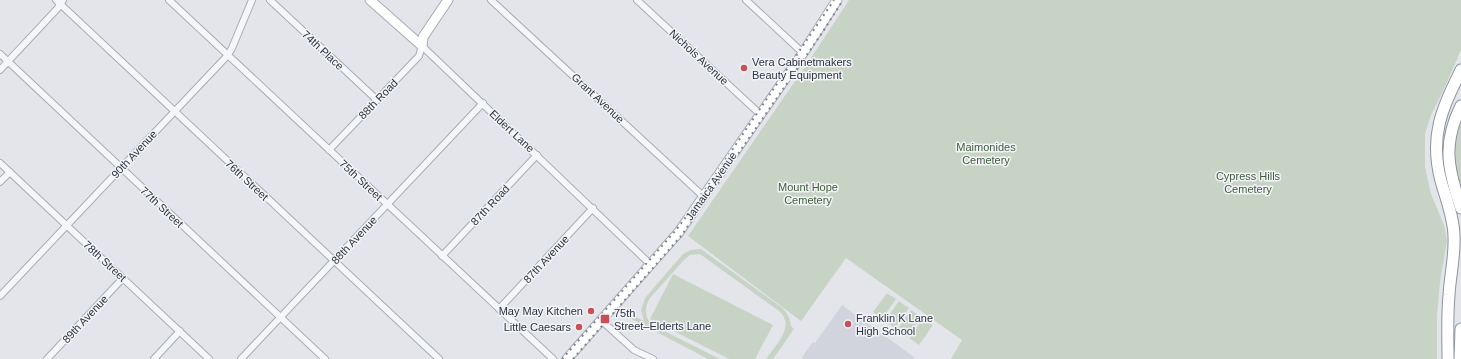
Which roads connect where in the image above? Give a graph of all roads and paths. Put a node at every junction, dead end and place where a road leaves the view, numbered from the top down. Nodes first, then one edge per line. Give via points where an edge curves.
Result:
1 (168, 0) edge
2 (252, 0) edge
3 (270, 0) edge
4 (370, 0) edge
5 (448, 0) edge
6 (491, 0) edge
7 (637, 0) edge
8 (746, 0) edge
9 (837, 0) edge
10 (60, 2) edge
11 (422, 46) junction
12 (803, 53) junction
13 (0, 54) edge
14 (228, 55) junction
15 (8, 62) junction
16 (0, 70) edge
17 (1461, 70) edge
18 (377, 100) junction
19 (482, 103) junction
20 (1461, 106) edge
21 (174, 111) junction
22 (761, 114) junction
23 (329, 150) junction
24 (537, 155) junction
25 (0, 163) edge
26 (121, 168) junction
27 (10, 172) junction
28 (0, 182) edge
29 (704, 197) junction
30 (387, 204) junction
31 (593, 208) junction
32 (1461, 208) edge
33 (67, 225) junction
34 (442, 256) junction
35 (334, 261) junction
36 (651, 265) junction
37 (123, 278) junction
38 (0, 296) edge
39 (499, 309) junction
40 (281, 318) junction
41 (602, 321) junction
42 (1461, 329) edge
43 (180, 331) junction
44 (47, 359) edge
45 (154, 359) edge
46 (209, 359) edge
47 (241, 359) edge
48 (325, 359) edge
49 (439, 359) edge
50 (553, 359) edge
51 (568, 359) edge
52 (653, 359) edge
53 (1448, 359) edge
54 (1460, 359) edge

1 - 14 street, 75th Street
2 - 14 street, 90th Avenue
3 - 18 street, 74th Place
4 - 11 main road, Eldert Lane
5 - 11 main road via 423,37
6 - 29 street, Grant Avenue
7 - 22 street, Nichols Avenue
8 - 12 street
9 - 12 main road, Jamaica Avenue
10 - 15 street
10 - 21 street, 76th Street
11 - 18 street, 88th Road via 419,56
11 - 19 street, Eldert Lane
12 - 22 main road, Jamaica Avenue
13 - 15 street, 77th Street
14 - 21 street, 90th Avenue
14 - 23 street, 75th Street
15 - 16 street
15 - 26 street, 77th Street
17 - 53 highway via 1442,109 1437,140 1439,173 1454,230 1448,296
18 - 23 street, 88th Road
19 - 24 street, Eldert Lane
19 - 30 street, 88th Avenue
20 - 32 highway via 1452,128 1449,155
21 - 26 street, 90th Avenue
21 - 35 street, 76th Street
22 - 29 main road, Jamaica Avenue
23 - 30 street, 75th Street
24 - 31 street, Eldert Lane
24 - 34 street, 87th Road
25 - 27 street, 78th Street
26 - 33 street, 90th Avenue
26 - 40 street, 77th Street
27 - 28 street
27 - 33 street, 78th Street
29 - 36 main road, Jamaica Avenue
30 - 34 street, 75th Street
30 - 35 street, 88th Avenue
31 - 36 street, Eldert Lane
31 - 39 street, 87th Avenue
33 - 37 street, 78th Street
33 - 38 street, 90th Avenue
34 - 39 street, 75th Street
35 - 40 street, 88th Avenue
35 - 49 street, 76th Street
36 - 41 main road, Jamaica Avenue
37 - 43 street, 78th Street
37 - 44 street, 89th Avenue
39 - 50 street, 75th Street
40 - 47 street, 88th Avenue
40 - 48 street, 77th Street
41 - 51 main road, Jamaica Avenue
41 - 52 street via 634,350
42 - 54 highway
43 - 45 street
43 - 46 street, 78th Street

